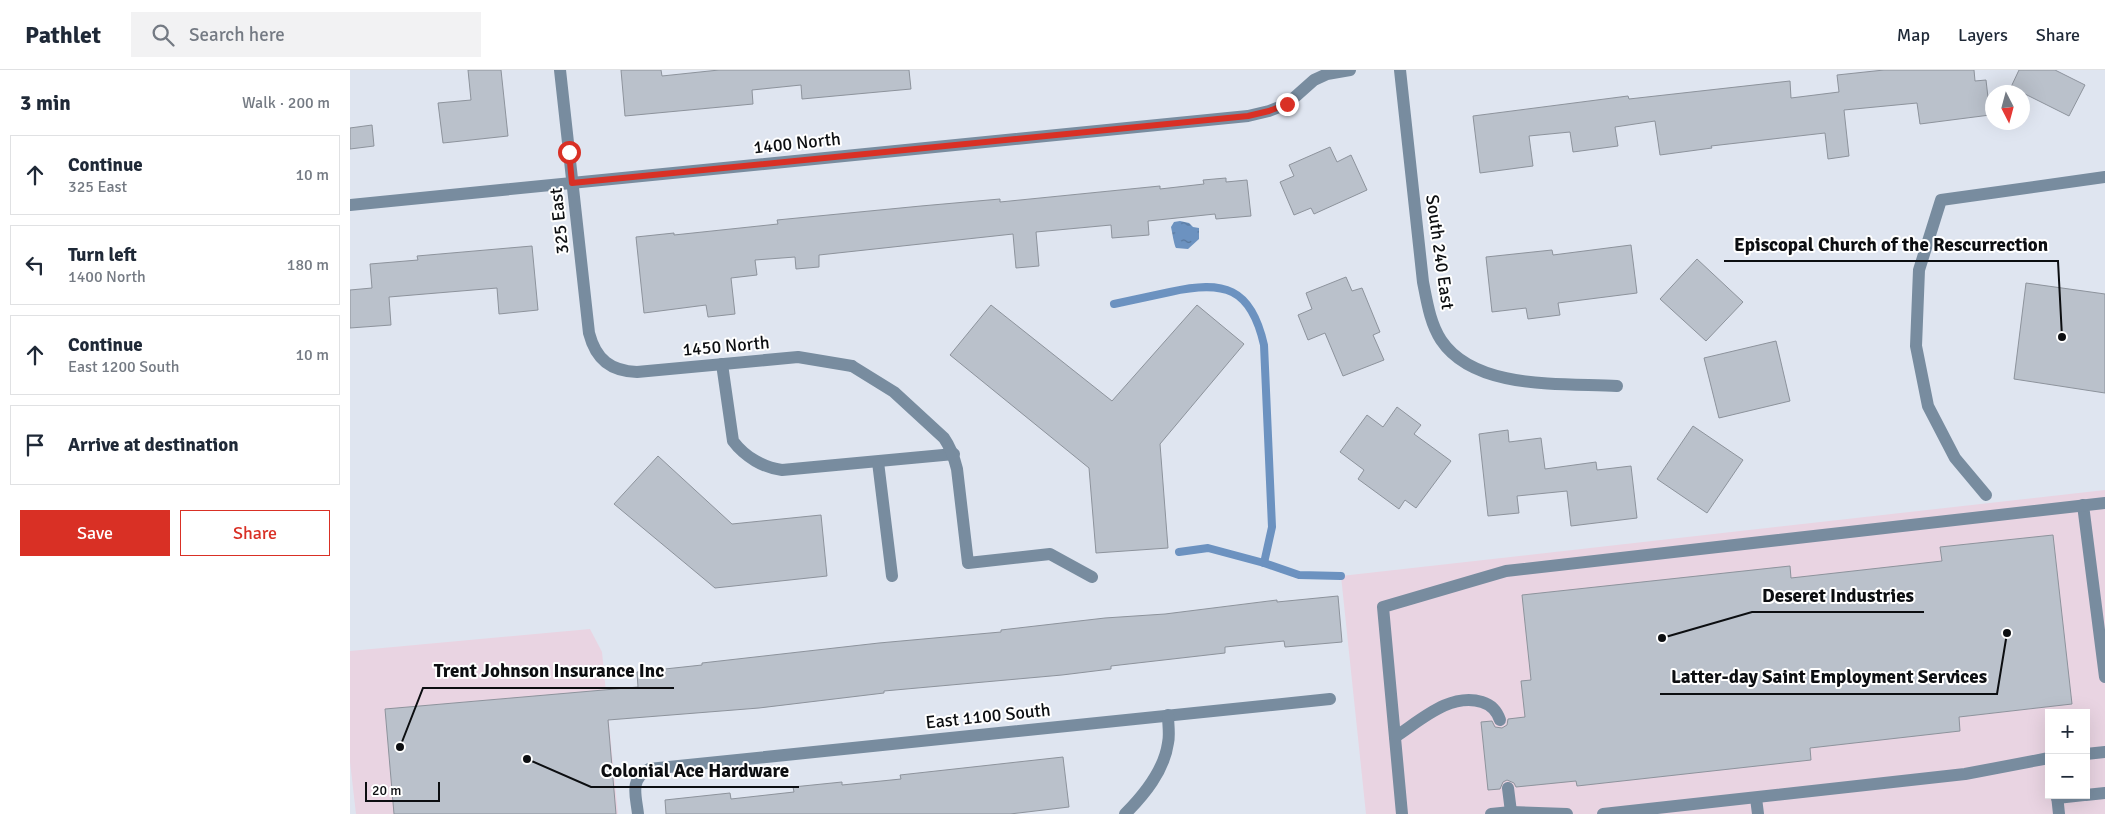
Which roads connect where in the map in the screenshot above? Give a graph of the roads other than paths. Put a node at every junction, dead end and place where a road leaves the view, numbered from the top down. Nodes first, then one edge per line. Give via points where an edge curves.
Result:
1 (560, 70) edge
2 (1350, 70) edge
3 (1400, 70) edge
4 (2105, 177) edge
5 (572, 183) junction
6 (350, 205) edge
7 (604, 363) joint
8 (722, 364) junction
9 (1617, 386) dead end
10 (954, 454) junction
11 (878, 462) junction
12 (1986, 495) dead end
13 (2105, 503) edge
14 (2083, 505) junction
15 (892, 576) dead end
16 (1092, 577) dead end
17 (2105, 676) edge
18 (1330, 699) dead end
19 (1168, 715) junction
20 (1500, 720) dead end
21 (1395, 737) junction
22 (2105, 752) edge
23 (2090, 754) edge
24 (2045, 759) edge
25 (1508, 788) dead end
26 (2105, 793) edge
27 (2090, 794) edge
28 (1756, 798) junction
29 (2057, 799) edge
30 (1510, 812) junction
31 (638, 814) edge
32 (1125, 814) edge
33 (1402, 814) edge
34 (1491, 814) edge
35 (1567, 814) edge
36 (1603, 814) edge
37 (1758, 814) edge
38 (2059, 814) edge

1 - 5 street, 325 East
2 - 5 street, 1400 North via 1327,74 1305,86 1287,104 1248,116
3 - 9 street, South 240 East via 1423,282 1429,312 1442,342 1473,367 1490,375 1535,382
4 - 12 street via 1941,200 1919,270 1916,346 1928,406 1955,458
5 - 6 street, 1400 North
5 - 7 street, 325 East via 589,333 592,345
7 - 8 street, 1450 North via 615,369 638,372
8 - 10 street, 1450 North via 798,357 852,366 894,392 944,438
8 - 11 street via 733,441 761,465 782,470
10 - 11 street
10 - 16 street via 968,563 1050,554
11 - 15 street
13 - 14 street
14 - 17 street
14 - 21 street via 1506,571 1383,607
18 - 19 street, East 1100 South
19 - 31 street, East 1100 South via 648,769 639,774 635,784
19 - 32 street via 1168,744 1157,776
20 - 21 street via 1490,705 1477,701 1454,702
21 - 33 street
22 - 23 street
24 - 28 street via 1965,774
25 - 30 street
26 - 27 street
28 - 36 street
28 - 37 street
29 - 38 street
30 - 34 street
30 - 35 street

